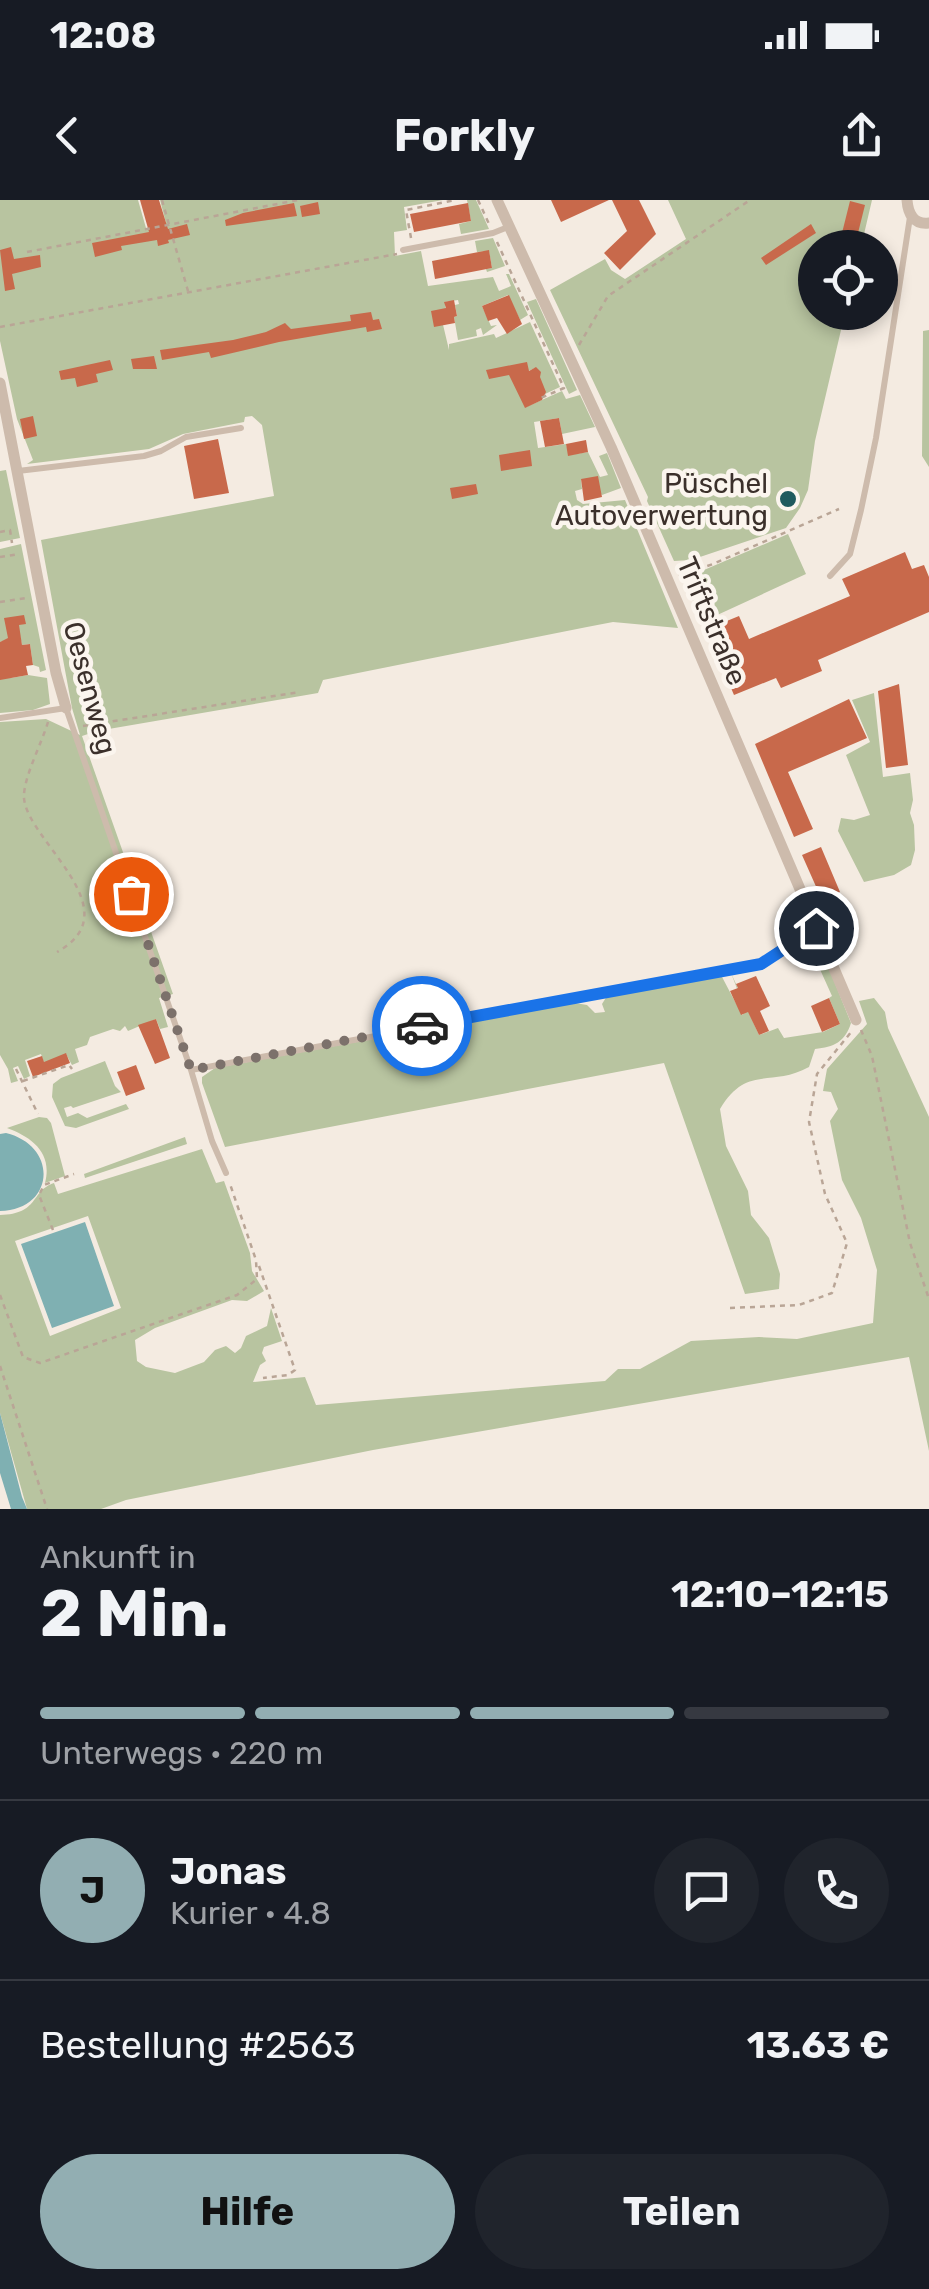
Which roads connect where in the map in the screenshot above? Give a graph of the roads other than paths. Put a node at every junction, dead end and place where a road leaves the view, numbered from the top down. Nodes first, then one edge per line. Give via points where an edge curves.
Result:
1 (497, 200) edge
2 (907, 200) edge
3 (911, 216) junction
4 (929, 222) edge
5 (510, 226) junction
6 (402, 250) road end
7 (0, 383) edge
8 (241, 428) dead end
9 (4, 433) edge
10 (16, 471) junction
11 (830, 576) dead end
12 (66, 708) junction
13 (0, 718) edge
14 (816, 928) junction
15 (856, 1020) road end
16 (191, 1070) junction
17 (226, 1173) road end

1 - 5 street, Triftstraße
2 - 3 street
3 - 4 street
3 - 11 lane via 861,510 850,554
5 - 6 lane
5 - 14 street, Triftstraße via 612,447
7 - 9 street, Oesenweg
8 - 10 lane via 186,438 144,456
9 - 10 street, Oesenweg
10 - 12 street, Oesenweg
12 - 13 lane
12 - 16 lane, Oesenweg
14 - 15 street, Triftstraße
14 - 16 lane via 761,964
16 - 17 lane

